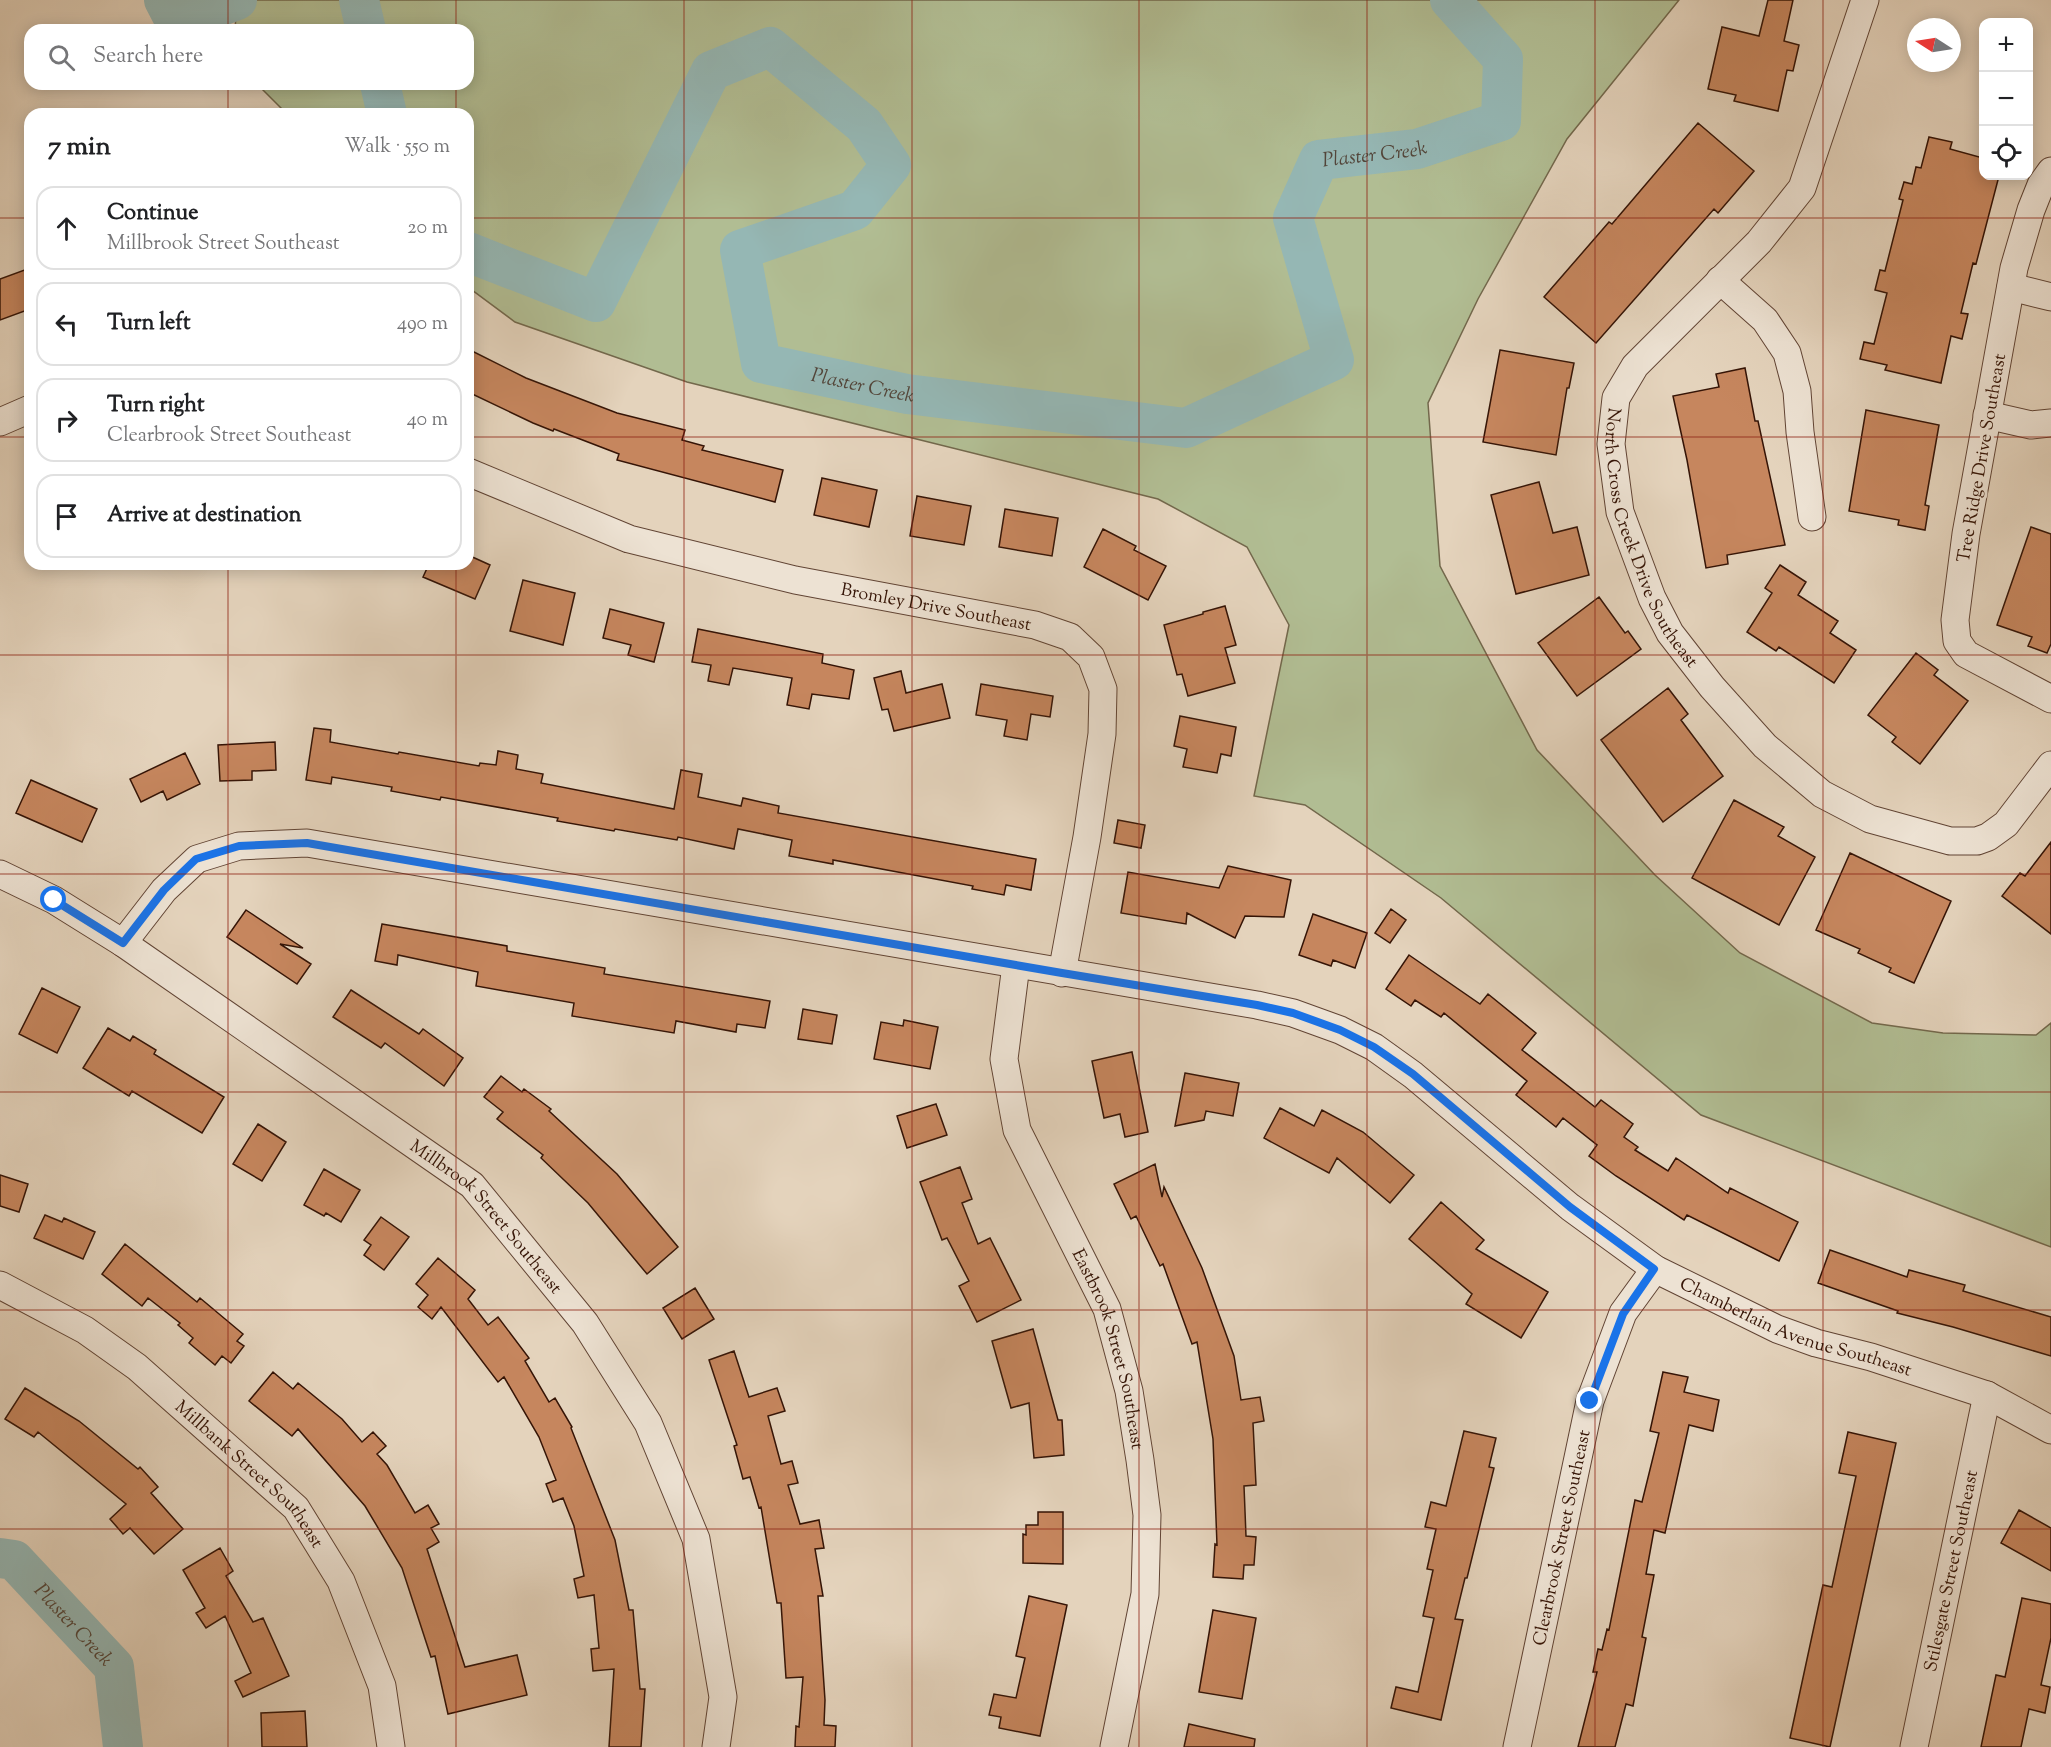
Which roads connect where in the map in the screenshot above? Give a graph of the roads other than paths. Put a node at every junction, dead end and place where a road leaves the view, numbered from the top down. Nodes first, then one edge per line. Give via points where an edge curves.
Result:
1 (1865, 0) edge
2 (2051, 171) edge
3 (1720, 280) junction
4 (2011, 287) junction
5 (2051, 297) edge
6 (24, 412) edge
7 (1987, 415) junction
8 (0, 422) edge
9 (2051, 423) edge
10 (474, 474) edge
11 (1812, 517) dead end
12 (2051, 699) edge
13 (2051, 765) edge
14 (0, 874) edge
15 (123, 943) junction
16 (1016, 965) junction
17 (1062, 973) junction
18 (1654, 1269) junction
19 (0, 1285) edge
20 (1987, 1395) junction
21 (2051, 1430) edge
22 (392, 1747) edge
23 (716, 1747) edge
24 (1114, 1747) edge
25 (1517, 1747) edge
26 (1914, 1747) edge

1 - 3 street, North Cross Creek Drive Southeast via 1802,188 1759,242
2 - 4 street, Tree Ridge Drive Southeast via 2031,210
3 - 11 street via 1765,320 1787,353 1797,391
3 - 13 street, North Cross Creek Drive Southeast via 1635,366 1616,398 1611,444 1620,512 1652,598 1670,633 1765,746 1822,794 1870,819 1950,841 1977,841 2006,824
4 - 5 street
4 - 7 street, Tree Ridge Drive Southeast
6 - 8 street
7 - 9 street via 2031,424
7 - 12 street, Tree Ridge Drive Southeast via 1966,534 1955,620 1957,641 1966,654
10 - 17 street, Bromley Drive Southeast via 629,539 795,580 1035,625 1071,637 1091,657 1103,689 1103,711
14 - 15 street, Millbrook Street Southeast via 54,900
15 - 16 street, Chamberlain Avenue Southeast via 164,890 196,859 239,846 307,843
15 - 23 street, Millbrook Street Southeast via 472,1185 585,1323 648,1423 696,1539 723,1697
16 - 17 street, Chamberlain Avenue Southeast
16 - 24 street, Eastbrook Street Southeast via 1004,1059 1017,1130 1107,1309 1129,1391 1147,1515 1145,1594
17 - 18 street, Chamberlain Avenue Southeast via 1257,1005 1340,1030 1413,1074 1570,1207
18 - 20 street, Chamberlain Avenue Southeast via 1777,1329
18 - 25 street, Clearbrook Street Southeast via 1623,1314 1590,1401
19 - 22 street, Millbank Street Southeast via 85,1330 137,1367 296,1508 341,1581 382,1686
20 - 21 street, Chamberlain Avenue Southeast
20 - 26 street, Stilesgate Street Southeast

